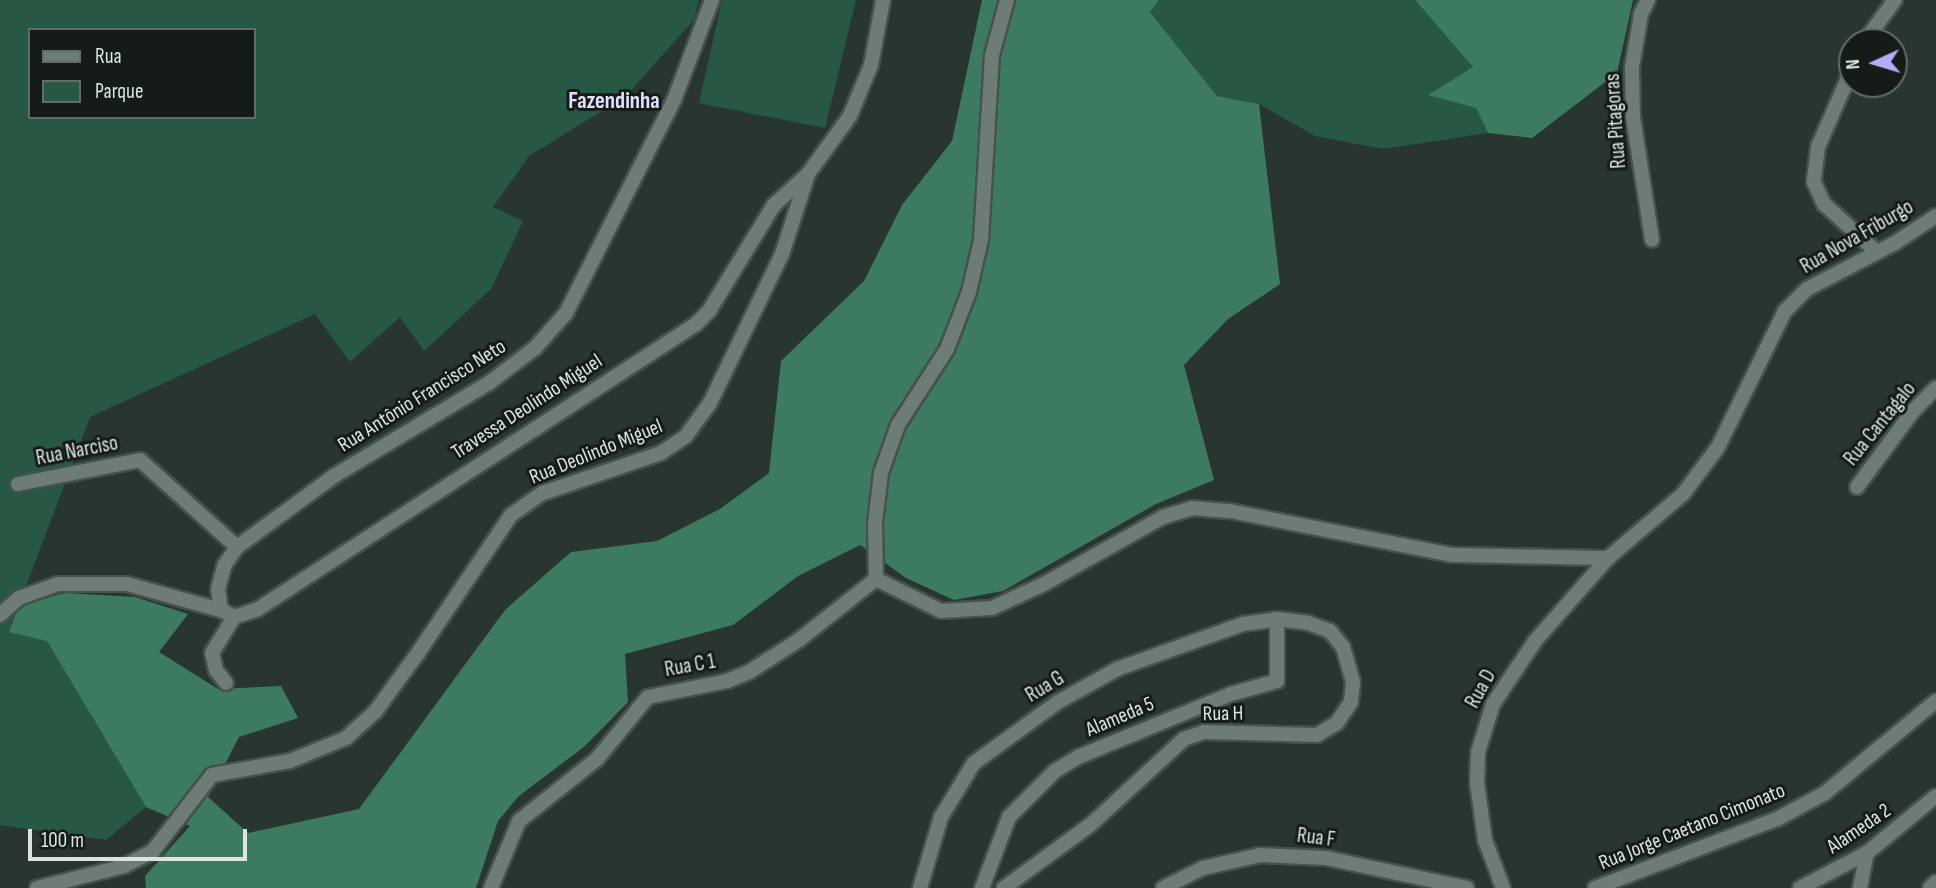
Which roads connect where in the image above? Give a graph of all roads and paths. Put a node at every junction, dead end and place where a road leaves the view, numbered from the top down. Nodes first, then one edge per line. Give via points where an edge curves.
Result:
1 (712, 0) edge
2 (883, 0) edge
3 (1007, 0) edge
4 (1648, 0) edge
5 (1895, 0) edge
6 (1874, 28) edge
7 (1839, 98) edge
8 (808, 174) junction
9 (1936, 216) edge
10 (1652, 240) dead end
11 (1877, 252) junction
12 (1936, 388) edge
13 (18, 484) dead end
14 (1857, 487) dead end
15 (1621, 545) joint
16 (237, 547) junction
17 (1608, 558) junction
18 (876, 579) junction
19 (228, 613) junction
20 (0, 615) edge
21 (1277, 619) junction
22 (226, 683) dead end
23 (1936, 701) edge
24 (1936, 796) edge
25 (1867, 853) junction
26 (1936, 883) edge
27 (37, 888) edge
28 (491, 888) edge
29 (920, 888) edge
30 (982, 888) edge
31 (1004, 888) edge
32 (1163, 888) edge
33 (1468, 888) edge
34 (1503, 888) edge
35 (1595, 888) edge
36 (1800, 888) edge
37 (1860, 888) edge
38 (1930, 888) edge

1 - 16 street, Rua Antônio Francisco Neto via 674,100 566,313 535,348 489,383 334,476
2 - 8 street, Rua Deolindo Miguel via 871,65 850,116
3 - 18 street via 992,55 981,240 969,292 947,349 898,425 881,472 875,523
4 - 10 street, Rua Pitagoras via 1641,14 1632,67 1633,117
5 - 6 street
7 - 11 street via 1818,147 1814,183 1824,204
8 - 19 street, Travessa Deolindo Miguel via 774,205 709,311 696,324 258,609
8 - 27 street, Rua Deolindo Miguel via 782,254 710,404 686,436 661,453 543,493 510,515 375,712 346,738 290,761 212,775 153,851 124,866
9 - 11 street, Rua Nova Friburgo
11 - 15 street, Rua Nova Friburgo via 1807,289 1785,311 1718,447 1683,494
12 - 14 street, Rua Cantagalo via 1913,411
13 - 16 street, Rua Narciso via 139,460
15 - 17 street, Rua D
16 - 19 street, Rua Antônio Francisco Neto via 224,566 218,589
17 - 18 street via 1452,555 1230,511 1192,508 1163,517 992,608 941,611
17 - 34 street, Rua D via 1535,641 1493,704 1483,731 1478,762 1480,808 1485,840
18 - 28 street, Rua C 1 via 799,640 749,672 727,681 648,696 597,759 519,821
19 - 20 street via 127,584 58,584 19,598
19 - 22 street via 212,653 216,670
21 - 29 street, Rua G via 1226,628 1117,669 994,745 974,763 941,817
21 - 30 street, Alameda 5 via 1277,681 1231,694 1078,757 1055,771 1002,828
21 - 31 street, Rua H via 1330,631 1343,647 1353,682 1351,702 1337,723 1317,735 1204,732 1184,739 1090,825
23 - 35 street, Rua Jorge Caetano Cimonato via 1825,793 1777,819
24 - 25 street, Alameda 2
25 - 36 street, Alameda 2
25 - 37 street
26 - 38 street
32 - 33 street, Rua F via 1203,868 1260,855 1326,859

